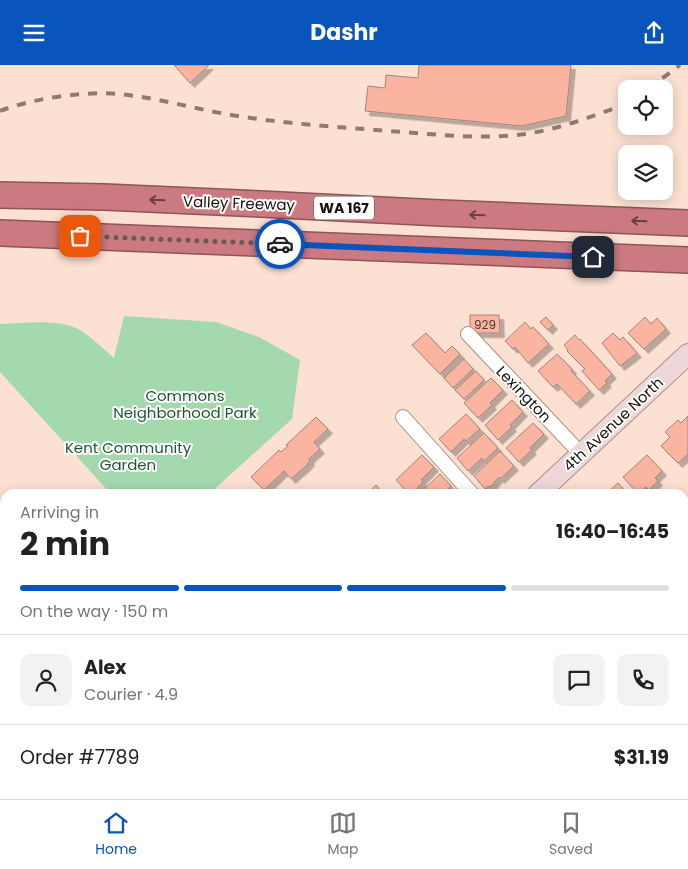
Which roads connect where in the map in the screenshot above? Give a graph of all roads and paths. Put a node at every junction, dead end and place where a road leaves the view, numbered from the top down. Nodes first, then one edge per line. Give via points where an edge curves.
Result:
1 (0, 195) edge
2 (688, 223) edge
3 (0, 233) edge
4 (688, 260) edge
5 (468, 334) dead end
6 (688, 354) edge
7 (402, 417) dead end
8 (581, 454) junction
9 (467, 489) edge
10 (543, 489) edge

2 -> 1 highway, Valley Freeway / WA 167 via 261,203
3 - 4 highway
5 - 8 street, Lexington
6 - 8 street, 4th Avenue North
7 - 9 street
8 - 10 street, 4th Avenue North

